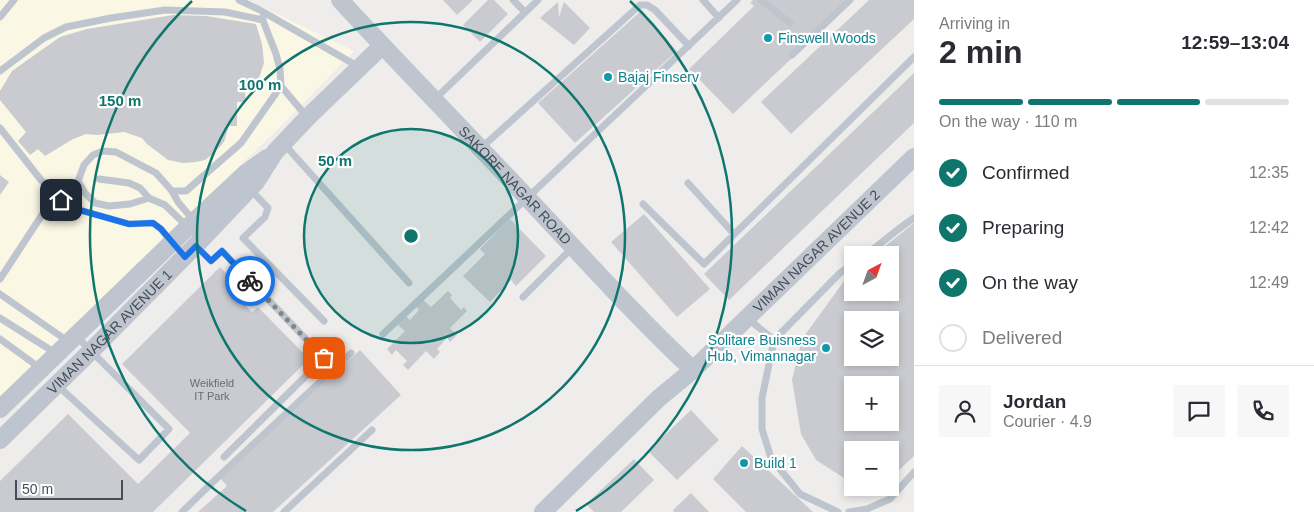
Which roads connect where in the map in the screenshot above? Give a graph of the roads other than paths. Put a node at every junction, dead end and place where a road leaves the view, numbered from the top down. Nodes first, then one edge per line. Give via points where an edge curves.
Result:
1 (14, 0) edge
2 (239, 0) edge
3 (340, 0) edge
4 (514, 0) edge
5 (538, 0) edge
6 (703, 0) edge
7 (737, 0) edge
8 (761, 0) edge
9 (850, 0) edge
10 (258, 9) junction
11 (525, 12) junction
12 (0, 18) edge
13 (719, 18) junction
14 (263, 20) junction
15 (790, 23) dead end
16 (382, 46) junction
17 (689, 46) junction
18 (792, 56) dead end
19 (914, 57) edge
20 (359, 67) junction
21 (0, 71) edge
22 (281, 86) junction
23 (435, 99) junction
24 (308, 117) junction
25 (0, 128) edge
26 (280, 148) junction
27 (481, 149) junction
28 (914, 157) edge
29 (98, 180) dead end
30 (688, 183) dead end
31 (250, 188) junction
32 (172, 191) junction
33 (55, 195) junction
34 (149, 198) junction
35 (528, 198) junction
36 (643, 204) dead end
37 (914, 218) edge
38 (191, 224) junction
39 (734, 234) junction
40 (172, 243) junction
41 (197, 244) junction
42 (877, 246) edge
43 (573, 247) junction
44 (844, 270) edge
45 (0, 279) edge
46 (409, 283) dead end
47 (0, 294) edge
48 (523, 297) dead end
49 (0, 318) edge
50 (747, 318) junction
51 (324, 321) dead end
52 (383, 334) dead end
53 (0, 339) edge
54 (774, 340) junction
55 (68, 344) junction
56 (91, 351) junction
57 (351, 353) dead end
58 (41, 369) junction
59 (693, 370) junction
60 (57, 385) junction
61 (0, 409) edge
62 (372, 430) dead end
63 (0, 440) edge
64 (224, 457) dead end
65 (914, 472) edge
66 (182, 512) edge
67 (284, 512) edge
68 (544, 512) edge
69 (838, 512) edge
70 (849, 512) edge

1 - 12 lane
2 - 10 lane
3 - 16 street, SAKORE NAGAR ROAD
4 - 11 lane
5 - 11 lane
6 - 13 lane
7 - 13 lane
8 - 15 lane
9 - 18 lane
10 - 14 lane
10 - 20 lane
11 - 23 lane
13 - 17 lane
14 - 21 lane via 225,12 165,10 66,27 44,38
14 - 22 lane via 276,54
16 - 20 street, VIMAN NAGAR AVENUE 1
16 - 23 street, SAKORE NAGAR ROAD
17 - 27 lane via 655,10 646,4 640,5
17 - 35 lane
19 - 39 lane
20 - 24 street, VIMAN NAGAR AVENUE 1
22 - 24 lane
22 - 32 lane via 241,143 186,191
23 - 27 street, SAKORE NAGAR ROAD
24 - 26 street, VIMAN NAGAR AVENUE 1
25 - 33 lane
26 - 31 street, VIMAN NAGAR AVENUE 1
26 - 38 street, VIMAN NAGAR AVENUE 1 via 246,173
26 - 46 lane
27 - 35 street, SAKORE NAGAR ROAD
28 - 50 street, VIMAN NAGAR AVENUE 2
29 - 34 lane via 129,183 140,188
30 - 39 lane
31 - 41 street, VIMAN NAGAR AVENUE 1
31 - 51 lane via 268,208 265,217 243,238
32 - 34 lane via 156,173 116,152 103,151 94,155 84,165 78,181 95,203 109,206
32 - 38 lane
33 - 40 lane via 69,207 129,224 153,223
33 - 45 lane
34 - 38 lane
35 - 43 street, SAKORE NAGAR ROAD
35 - 52 lane
36 - 39 lane via 704,264
37 - 42 lane
38 - 40 street, VIMAN NAGAR AVENUE 1
38 - 41 lane
40 - 41 lane
40 - 55 street, VIMAN NAGAR AVENUE 1
41 - 56 street, VIMAN NAGAR AVENUE 1
41 - 64 lane via 211,261 222,251 324,358
43 - 48 lane
43 - 59 street, SAKORE NAGAR ROAD
44 - 54 lane
47 - 55 lane
49 - 55 lane
50 - 54 lane
50 - 59 street, VIMAN NAGAR AVENUE 2
53 - 58 lane
54 - 69 lane via 762,398 762,429 771,458 800,494
55 - 56 lane
55 - 58 street, VIMAN NAGAR AVENUE 1
56 - 60 street, VIMAN NAGAR AVENUE 1
56 - 60 lane via 169,429 139,460
57 - 66 lane
58 - 61 street, VIMAN NAGAR AVENUE 1
59 - 68 street, VIMAN NAGAR AVENUE 2 via 659,398
60 - 63 street, VIMAN NAGAR AVENUE 1
62 - 67 lane
65 - 70 lane via 890,499 867,509

